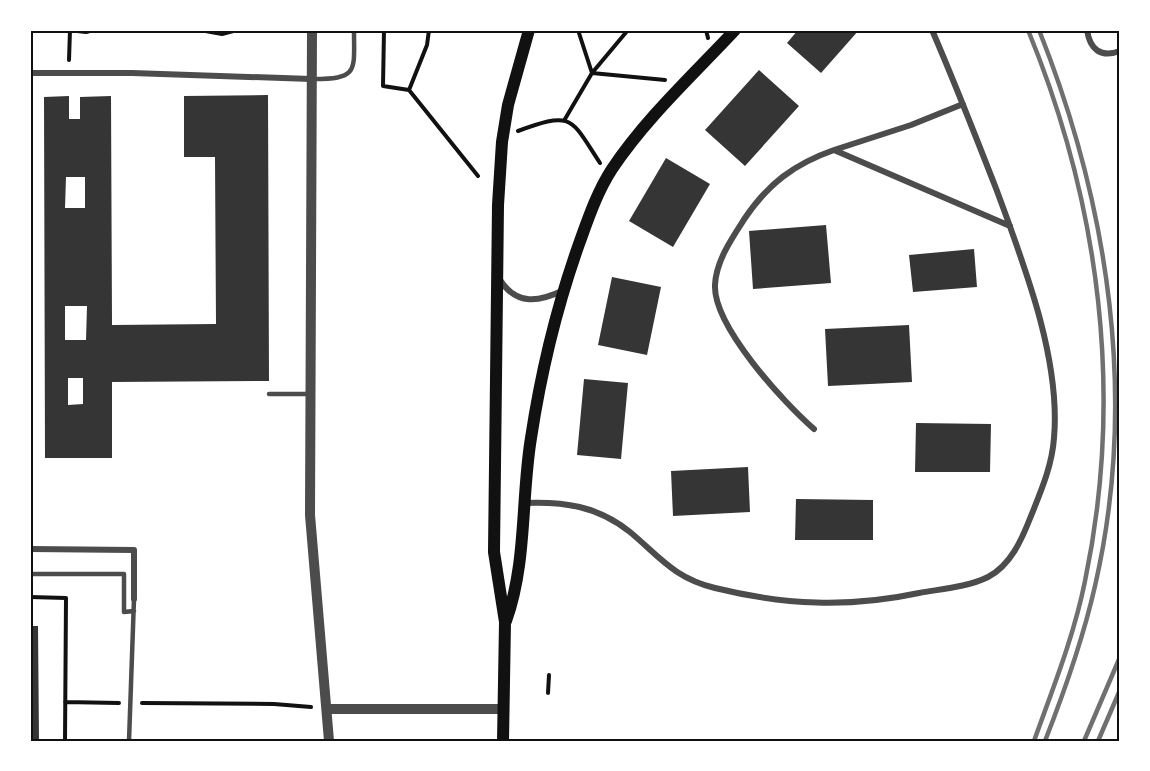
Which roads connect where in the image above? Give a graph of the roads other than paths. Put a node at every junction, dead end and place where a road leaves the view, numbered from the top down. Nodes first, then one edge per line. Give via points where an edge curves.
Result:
1 (312, 30) edge
2 (354, 30) edge
3 (529, 30) edge
4 (735, 30) edge
5 (932, 30) edge
6 (1087, 30) edge
7 (1120, 51) edge
8 (30, 73) edge
9 (311, 79) junction
10 (963, 104) junction
11 (834, 150) junction
12 (1010, 226) junction
13 (496, 274) junction
14 (564, 290) junction
15 (269, 394) dead end
16 (310, 394) junction
17 (814, 429) dead end
18 (523, 503) junction
19 (30, 549) edge
20 (30, 574) edge
21 (134, 599) joint
22 (134, 611) junction
23 (505, 622) junction
24 (327, 709) junction
25 (503, 709) junction
26 (129, 741) edge
27 (329, 741) edge
28 (503, 741) edge

1 - 9 street
2 - 9 lane via 353,64 348,75 341,79
3 - 13 main road via 503,130
4 - 14 main road via 648,122 610,171
5 - 10 street
6 - 7 street via 1098,52
8 - 9 street
9 - 16 street
10 - 11 street
10 - 12 street
11 - 12 street
11 - 17 street via 796,166 763,194 726,248 715,283 717,305 725,321 775,391
12 - 18 street via 1031,286 1049,364 1055,407 1054,438 1046,478 1018,545 1002,567 988,577 873,601 785,601 716,588 680,576 630,533 589,509 557,502
13 - 14 street via 514,295 524,300 539,300
13 - 23 main road via 494,552
14 - 18 main road via 534,419
15 - 16 lane
16 - 24 street via 310,515
18 - 23 main road via 517,586
19 - 21 street via 134,550
20 - 22 lane via 124,574 124,612
21 - 22 lane
22 - 26 lane
23 - 25 main road
24 - 25 street
24 - 27 street
25 - 28 main road

